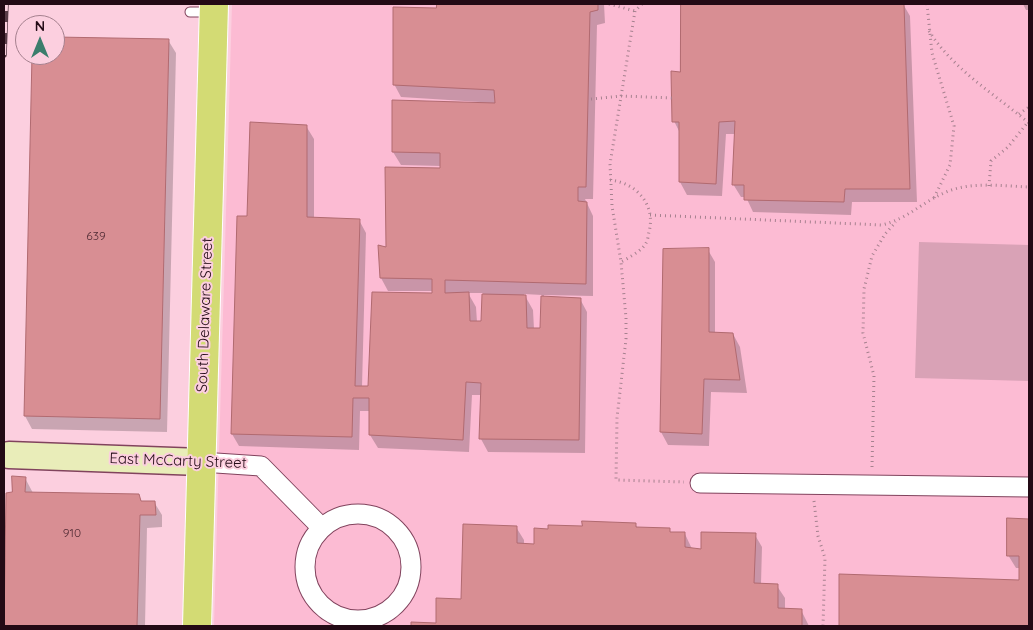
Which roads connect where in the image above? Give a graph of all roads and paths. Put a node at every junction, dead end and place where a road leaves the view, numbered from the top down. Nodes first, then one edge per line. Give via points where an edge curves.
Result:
1 (609, 4) edge
2 (642, 4) edge
3 (927, 4) edge
4 (206, 9) edge
5 (636, 11) junction
6 (928, 28) junction
7 (622, 96) junction
8 (672, 98) dead end
9 (592, 99) dead end
10 (1029, 107) edge
11 (1018, 114) junction
12 (1029, 122) edge
13 (610, 180) junction
14 (989, 186) junction
15 (1029, 187) edge
16 (934, 199) junction
17 (650, 215) junction
18 (897, 221) junction
19 (621, 262) junction
20 (8, 454) dead end
21 (200, 462) junction
22 (700, 483) joint
23 (814, 484) junction
24 (872, 485) junction
25 (1029, 487) edge
26 (322, 528) junction
27 (359, 623) edge
28 (197, 626) edge
29 (824, 626) edge

1 - 5 path
2 - 5 path
3 - 6 path
4 - 21 main road, South Delaware Street
5 - 7 path
6 - 11 path via 957,65
6 - 16 path via 932,53 954,126 950,165
7 - 8 path
7 - 9 path
7 - 13 path
10 - 11 path
11 - 12 path
12 - 14 path via 991,161
13 - 17 path via 629,184 642,195
13 - 19 path
14 - 15 path
14 - 16 path via 963,187
16 - 18 path
17 - 18 path via 882,225
17 - 19 path via 646,244
18 - 24 path via 872,256 864,289 863,333 874,376
19 - 22 path via 626,339 617,418 616,480
20 - 21 main road, East McCarty Street
21 - 26 street, East McCarty Street via 261,466
21 - 28 main road, South Delaware Street
22 - 23 street
23 - 24 street
23 - 29 path via 818,536 825,558
24 - 25 street
26 - 27 street via 312,539 305,558 309,587 326,609
26 - 27 street via 344,515 369,514 392,525 407,544 412,567 403,597 386,612

